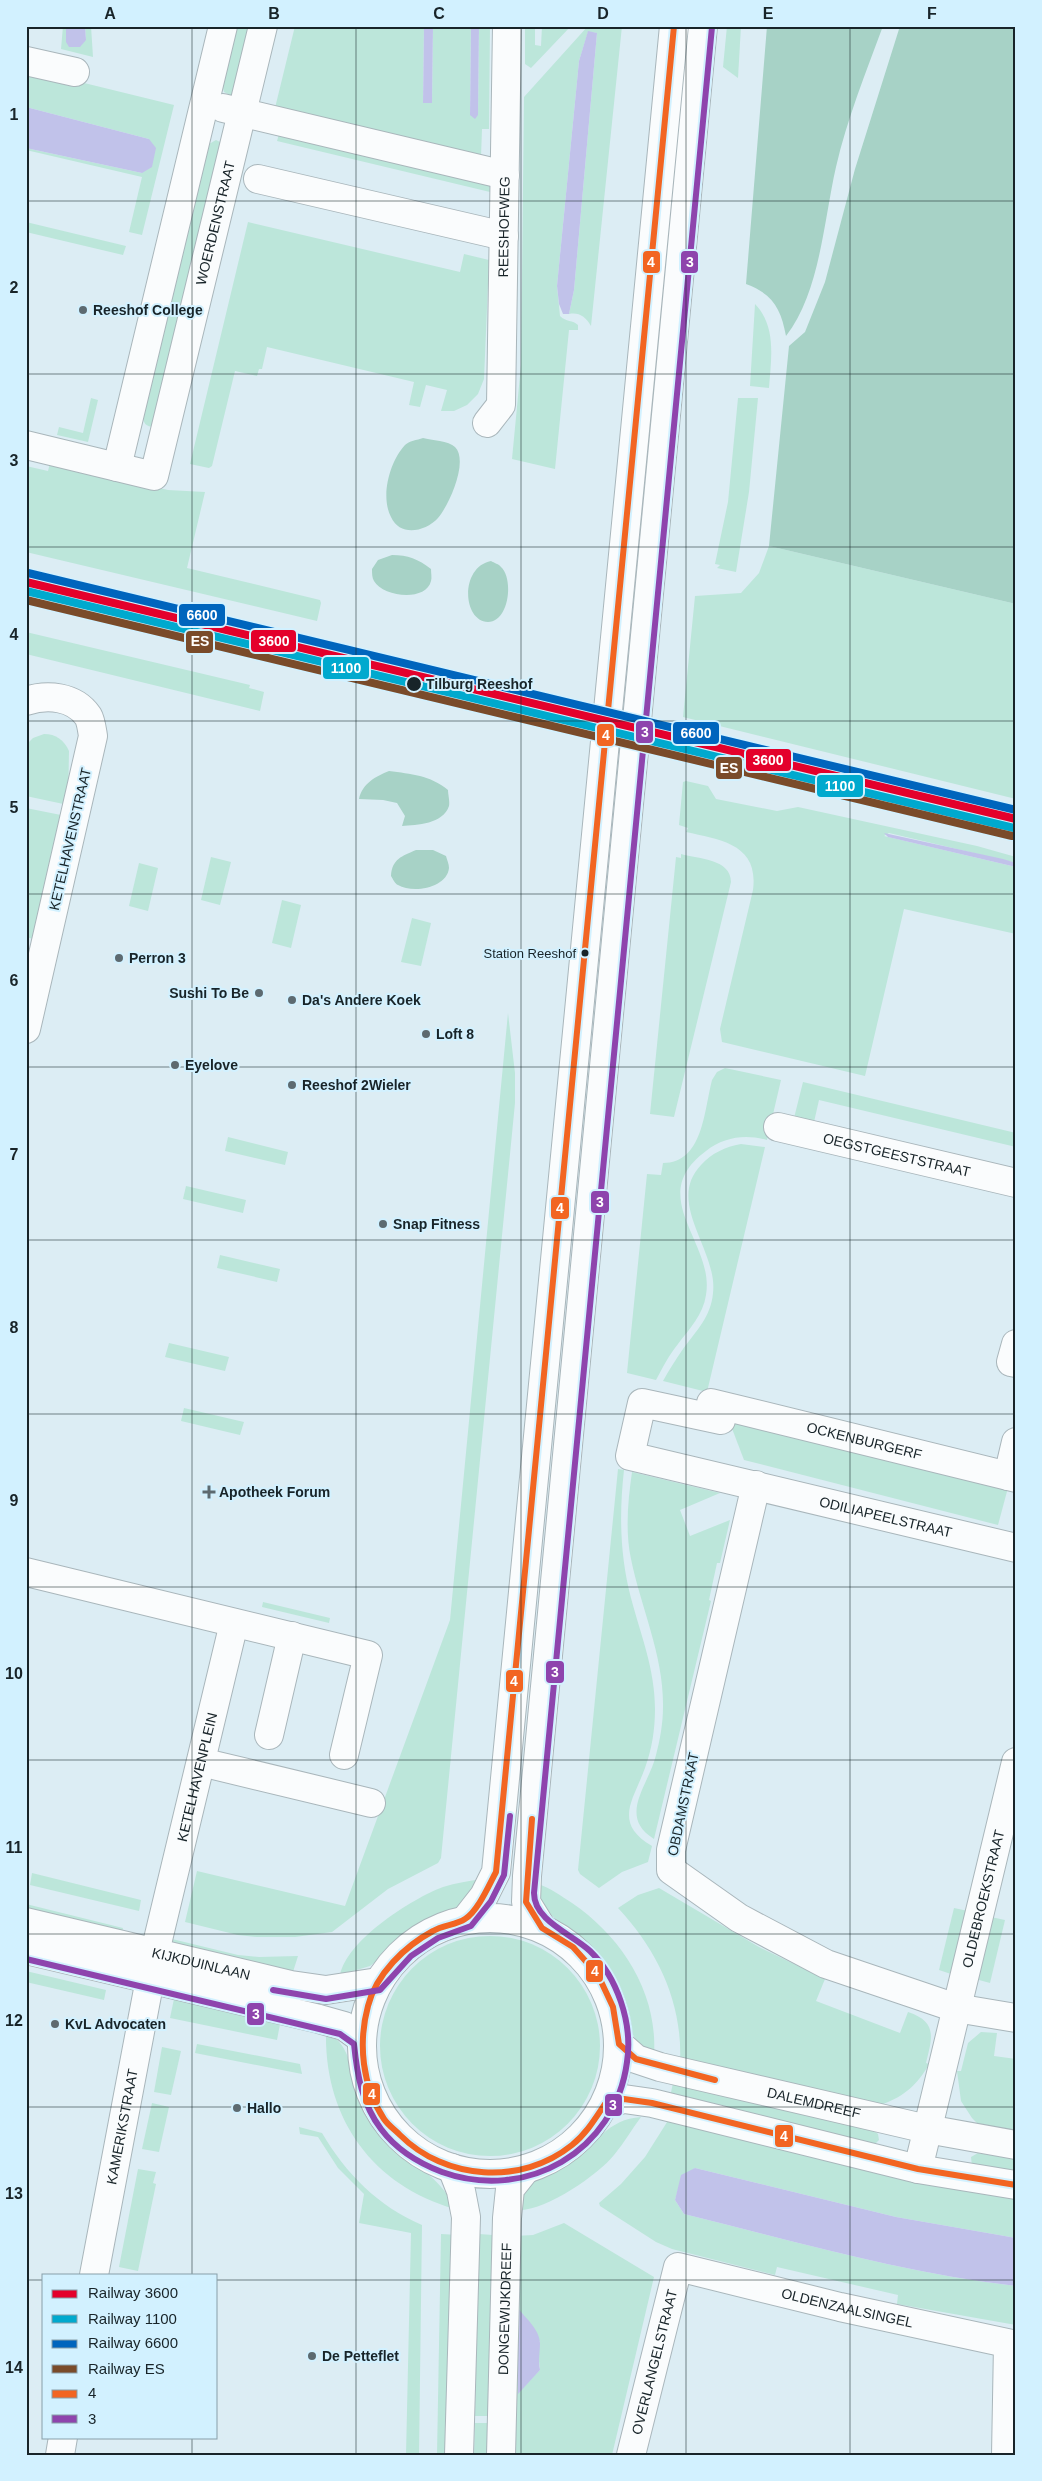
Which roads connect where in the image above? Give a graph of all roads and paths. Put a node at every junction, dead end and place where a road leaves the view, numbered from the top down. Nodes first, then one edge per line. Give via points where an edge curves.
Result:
1 (223, 26) edge
2 (263, 26) edge
3 (508, 26) edge
4 (674, 26) edge
5 (703, 26) edge
6 (26, 61) edge
7 (75, 72) dead end
8 (205, 104) junction
9 (242, 112) junction
10 (505, 175) junction
11 (258, 179) dead end
12 (504, 236) junction
13 (487, 423) dead end
14 (26, 445) edge
15 (117, 467) junction
16 (26, 701) edge
17 (35, 957) edge
18 (26, 1029) edge
19 (778, 1127) dead end
20 (1016, 1183) edge
21 (1016, 1344) edge
22 (1016, 1363) edge
23 (1016, 1442) edge
24 (1012, 1477) edge
25 (756, 1485) junction
26 (1016, 1548) edge
27 (26, 1572) edge
28 (234, 1623) junction
29 (292, 1636) junction
30 (269, 1735) dead end
31 (344, 1755) dead end
32 (201, 1762) junction
33 (1016, 1762) edge
34 (371, 1803) dead end
35 (466, 1919) junction
36 (26, 1922) edge
37 (542, 1928) junction
38 (157, 1942) junction
39 (26, 1950) edge
40 (150, 1979) junction
41 (378, 1982) junction
42 (956, 2008) junction
43 (1016, 2018) edge
44 (362, 2039) junction
45 (619, 2044) junction
46 (605, 2104) junction
47 (927, 2129) junction
48 (1016, 2145) edge
49 (452, 2168) junction
50 (526, 2169) junction
51 (918, 2169) junction
52 (1016, 2185) edge
53 (678, 2267) joint
54 (94, 2274) edge
55 (1012, 2345) edge
56 (63, 2438) edge
57 (60, 2455) edge
58 (459, 2455) edge
59 (501, 2455) edge
60 (631, 2455) edge
61 (1006, 2455) edge

1 - 8 street
2 - 9 street, WOERDENSTRAAT
3 - 10 street, REESHOFWEG
4 - 35 street via 496,1872 484,1896
5 - 37 street via 527,1876 526,1902
6 - 7 street
8 - 9 street
8 - 15 street
9 - 10 street
9 - 15 street, WOERDENSTRAAT via 154,476
10 - 12 street, REESHOFWEG
11 - 12 street
12 - 13 street, REESHOFWEG via 501,405
14 - 15 street
16 - 17 street, KETELHAVENSTRAAT via 43,696 77,705 89,717 93,736
17 - 18 street, KETELHAVENSTRAAT
19 - 20 street, OEGSTGEESTSTRAAT
21 - 22 street via 1011,1362
23 - 24 street
24 - 25 street, OCKENBURGERF via 716,1412 642,1403 630,1456
25 - 26 street, ODILIAPEELSTRAAT
25 - 42 street, OBDAMSTRAAT via 672,1850 671,1870 739,1918 826,1964
27 - 28 street
28 - 29 street
28 - 32 street, KETELHAVENPLEIN
29 - 30 street
29 - 31 street via 368,1654
32 - 34 street
32 - 38 street, KETELHAVENPLEIN
33 - 42 street, OLDEBROEKSTRAAT
35 - 37 street via 504,1918
35 - 41 street via 434,1930 405,1949
36 - 38 street, KIJKDUINLAAN
37 - 45 street via 573,1947 598,1975 613,2007
38 - 41 street, KIJKDUINLAAN via 291,1985 326,1990
39 - 40 street, KIJKDUINLAAN
40 - 44 street, KIJKDUINLAAN via 344,2026
40 - 54 street, KAMERIKSTRAAT
41 - 44 street via 368,2005
42 - 43 street, OBDAMSTRAAT
42 - 47 street
44 - 49 street via 366,2081 384,2119 414,2149
45 - 46 street via 616,2075
45 - 47 street, DALEMDREEF via 636,2059 660,2068
46 - 50 street via 591,2126 572,2145
46 - 51 street via 624,2099 652,2103
47 - 48 street, DALEMDREEF
47 - 51 street
49 - 50 street via 489,2174
49 - 58 street via 466,2217
50 - 59 street, DONGEWIJKDREEF via 510,2189 506,2218
51 - 52 street
53 - 55 street, OLDENZAALSINGEL
53 - 60 street, OVERLANGELSTRAAT
55 - 61 street
56 - 57 street

